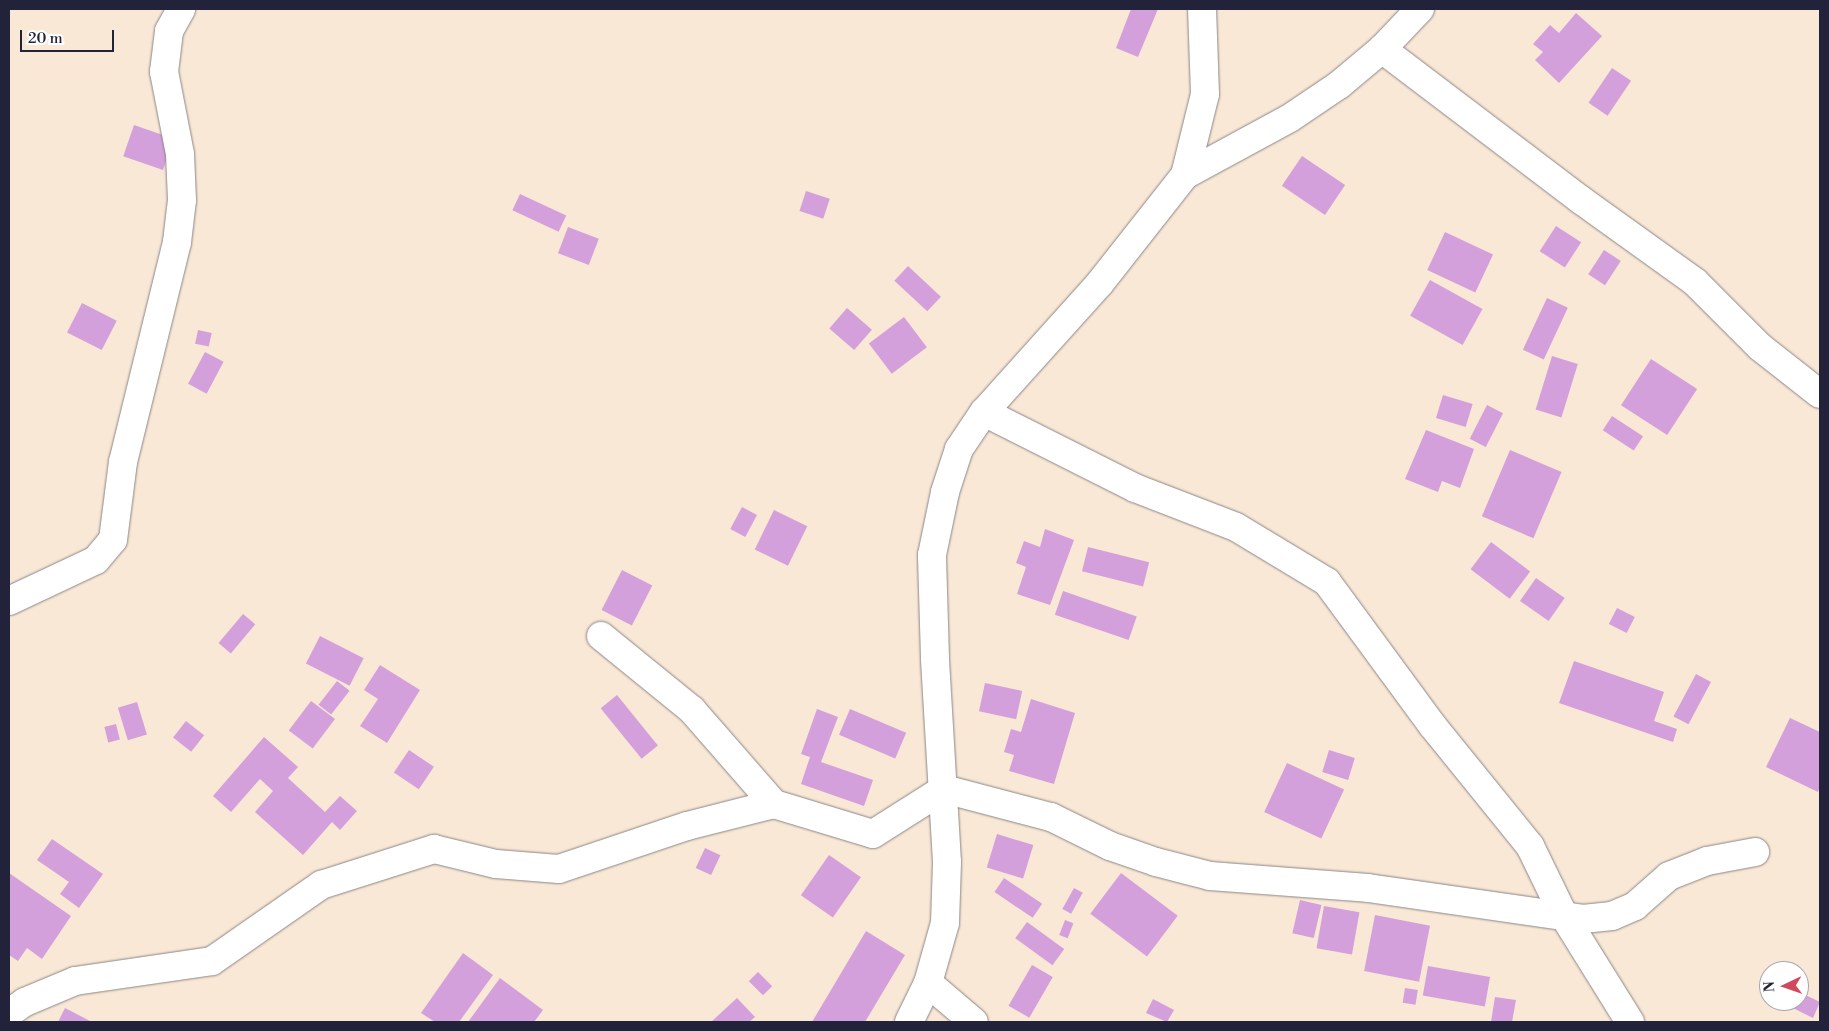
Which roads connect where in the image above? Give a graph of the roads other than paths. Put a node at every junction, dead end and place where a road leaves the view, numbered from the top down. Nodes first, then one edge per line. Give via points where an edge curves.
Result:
1 (181, 9) edge
2 (1202, 9) edge
3 (1420, 9) edge
4 (1382, 49) junction
5 (1185, 175) junction
6 (1820, 394) edge
7 (984, 412) junction
8 (9, 600) edge
9 (601, 636) dead end
10 (944, 789) junction
11 (774, 804) junction
12 (1755, 852) dead end
13 (1564, 916) junction
14 (928, 983) junction
15 (9, 1013) edge
16 (909, 1022) edge
17 (974, 1022) edge
18 (1630, 1022) edge

1 - 8 street via 169,31 164,72 180,154 182,200 177,242 123,462 113,540 96,560
2 - 5 street via 1205,94
3 - 4 street
4 - 5 street via 1339,85 1290,118
4 - 6 street via 1695,282 1760,346
5 - 7 street via 1100,283
7 - 10 street via 959,449 945,492 932,555
7 - 13 street via 1136,488 1236,527 1327,582 1432,725 1530,846
9 - 11 street via 692,710
10 - 11 street via 873,834
10 - 13 street via 1051,817 1120,849 1210,876 1368,888
10 - 14 street via 945,923
11 - 15 street via 687,826 559,868 496,864 434,849 321,885 212,961 75,981 24,1002
12 - 13 street via 1707,861 1669,876 1635,906 1612,916 1583,919
13 - 18 street
14 - 16 street
14 - 17 street

